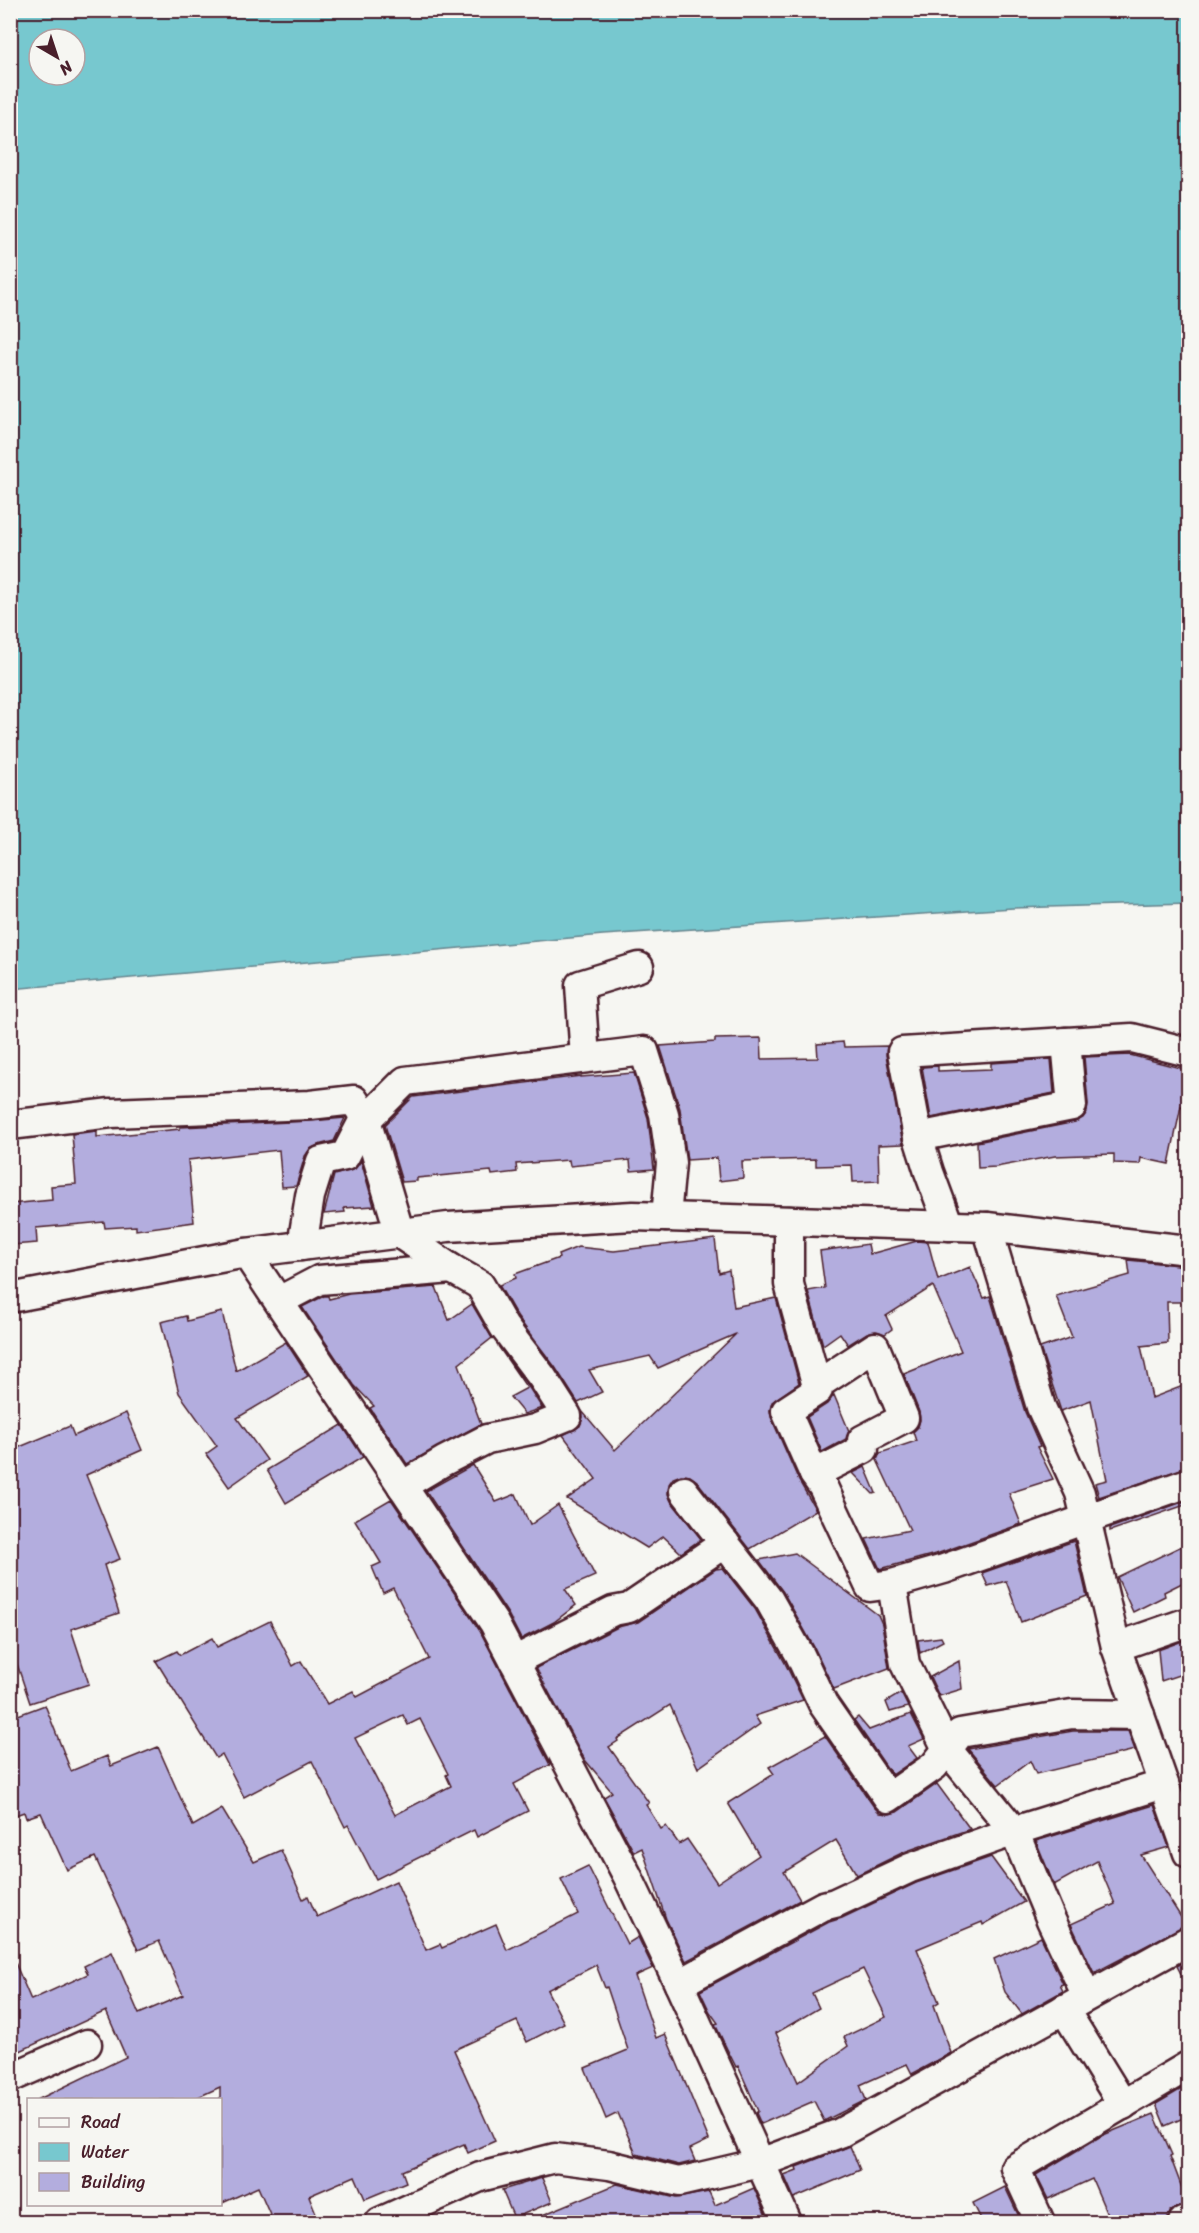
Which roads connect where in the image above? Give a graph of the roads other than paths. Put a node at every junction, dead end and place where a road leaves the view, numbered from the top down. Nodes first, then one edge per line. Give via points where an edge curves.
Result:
1 (639, 967) dead end
2 (1066, 1042) junction
3 (1188, 1053) edge
4 (585, 1058) junction
5 (366, 1120) junction
6 (10, 1125) edge
7 (918, 1137) junction
8 (666, 1217) junction
9 (789, 1221) junction
10 (949, 1226) junction
11 (987, 1227) junction
12 (400, 1234) junction
13 (302, 1246) junction
14 (1188, 1250) edge
15 (246, 1253) junction
16 (452, 1269) junction
17 (10, 1298) edge
18 (279, 1301) junction
19 (817, 1385) junction
20 (814, 1474) junction
21 (1188, 1483) edge
22 (402, 1486) junction
23 (684, 1491) dead end
24 (1086, 1518) junction
25 (724, 1543) junction
26 (892, 1584) junction
27 (1188, 1622) edge
28 (1116, 1647) junction
29 (514, 1661) junction
30 (1140, 1715) junction
31 (947, 1749) junction
32 (1164, 1784) junction
33 (1017, 1830) junction
34 (1188, 1853) edge
35 (1188, 1941) edge
36 (679, 1984) junction
37 (1076, 2002) junction
38 (87, 2044) dead end
39 (1188, 2066) edge
40 (10, 2078) edge
41 (1123, 2104) junction
42 (760, 2163) junction
43 (1188, 2220) edge
44 (380, 2223) edge
45 (787, 2223) edge
46 (1040, 2223) edge
47 (1183, 2223) edge

1 - 4 street via 580,985
2 - 3 street via 1132,1038
2 - 7 street via 1072,1106
2 - 7 street via 902,1052
4 - 5 street via 405,1081
4 - 8 street via 644,1052 664,1114 671,1163
5 - 6 street via 354,1100 111,1113
5 - 12 street
5 - 13 street via 345,1156 321,1161 310,1196
7 - 10 street
8 - 9 street
8 - 12 street via 459,1227
9 - 10 street
9 - 19 street via 789,1284
10 - 11 street
11 - 14 street
11 - 24 street via 1041,1407 1080,1493
12 - 13 street
12 - 16 street
13 - 15 street
15 - 17 street
15 - 18 street
16 - 18 street via 319,1280
16 - 22 street via 480,1285 504,1327 567,1416 535,1429 487,1439
18 - 22 street
19 - 20 street via 818,1390 786,1411
19 - 20 street via 875,1347 904,1418 862,1440 864,1449
20 - 26 street via 870,1587
21 - 24 street
22 - 29 street via 494,1623
23 - 25 street
24 - 26 street
24 - 28 street
25 - 29 street via 628,1608 613,1611
25 - 31 street via 769,1600 823,1704 888,1798 933,1766
26 - 31 street via 905,1664
27 - 28 street
28 - 30 street
29 - 36 street via 627,1875
30 - 31 street via 1072,1714 978,1729 960,1733
30 - 32 street
31 - 33 street
32 - 33 street
32 - 34 street
33 - 36 street via 823,1906
33 - 37 street
35 - 37 street
36 - 42 street
37 - 41 street
37 - 42 street via 840,2133
38 - 40 street
39 - 41 street
41 - 46 street via 1016,2168
42 - 44 street via 679,2182 609,2165 555,2158 480,2177
42 - 45 street
43 - 47 street

